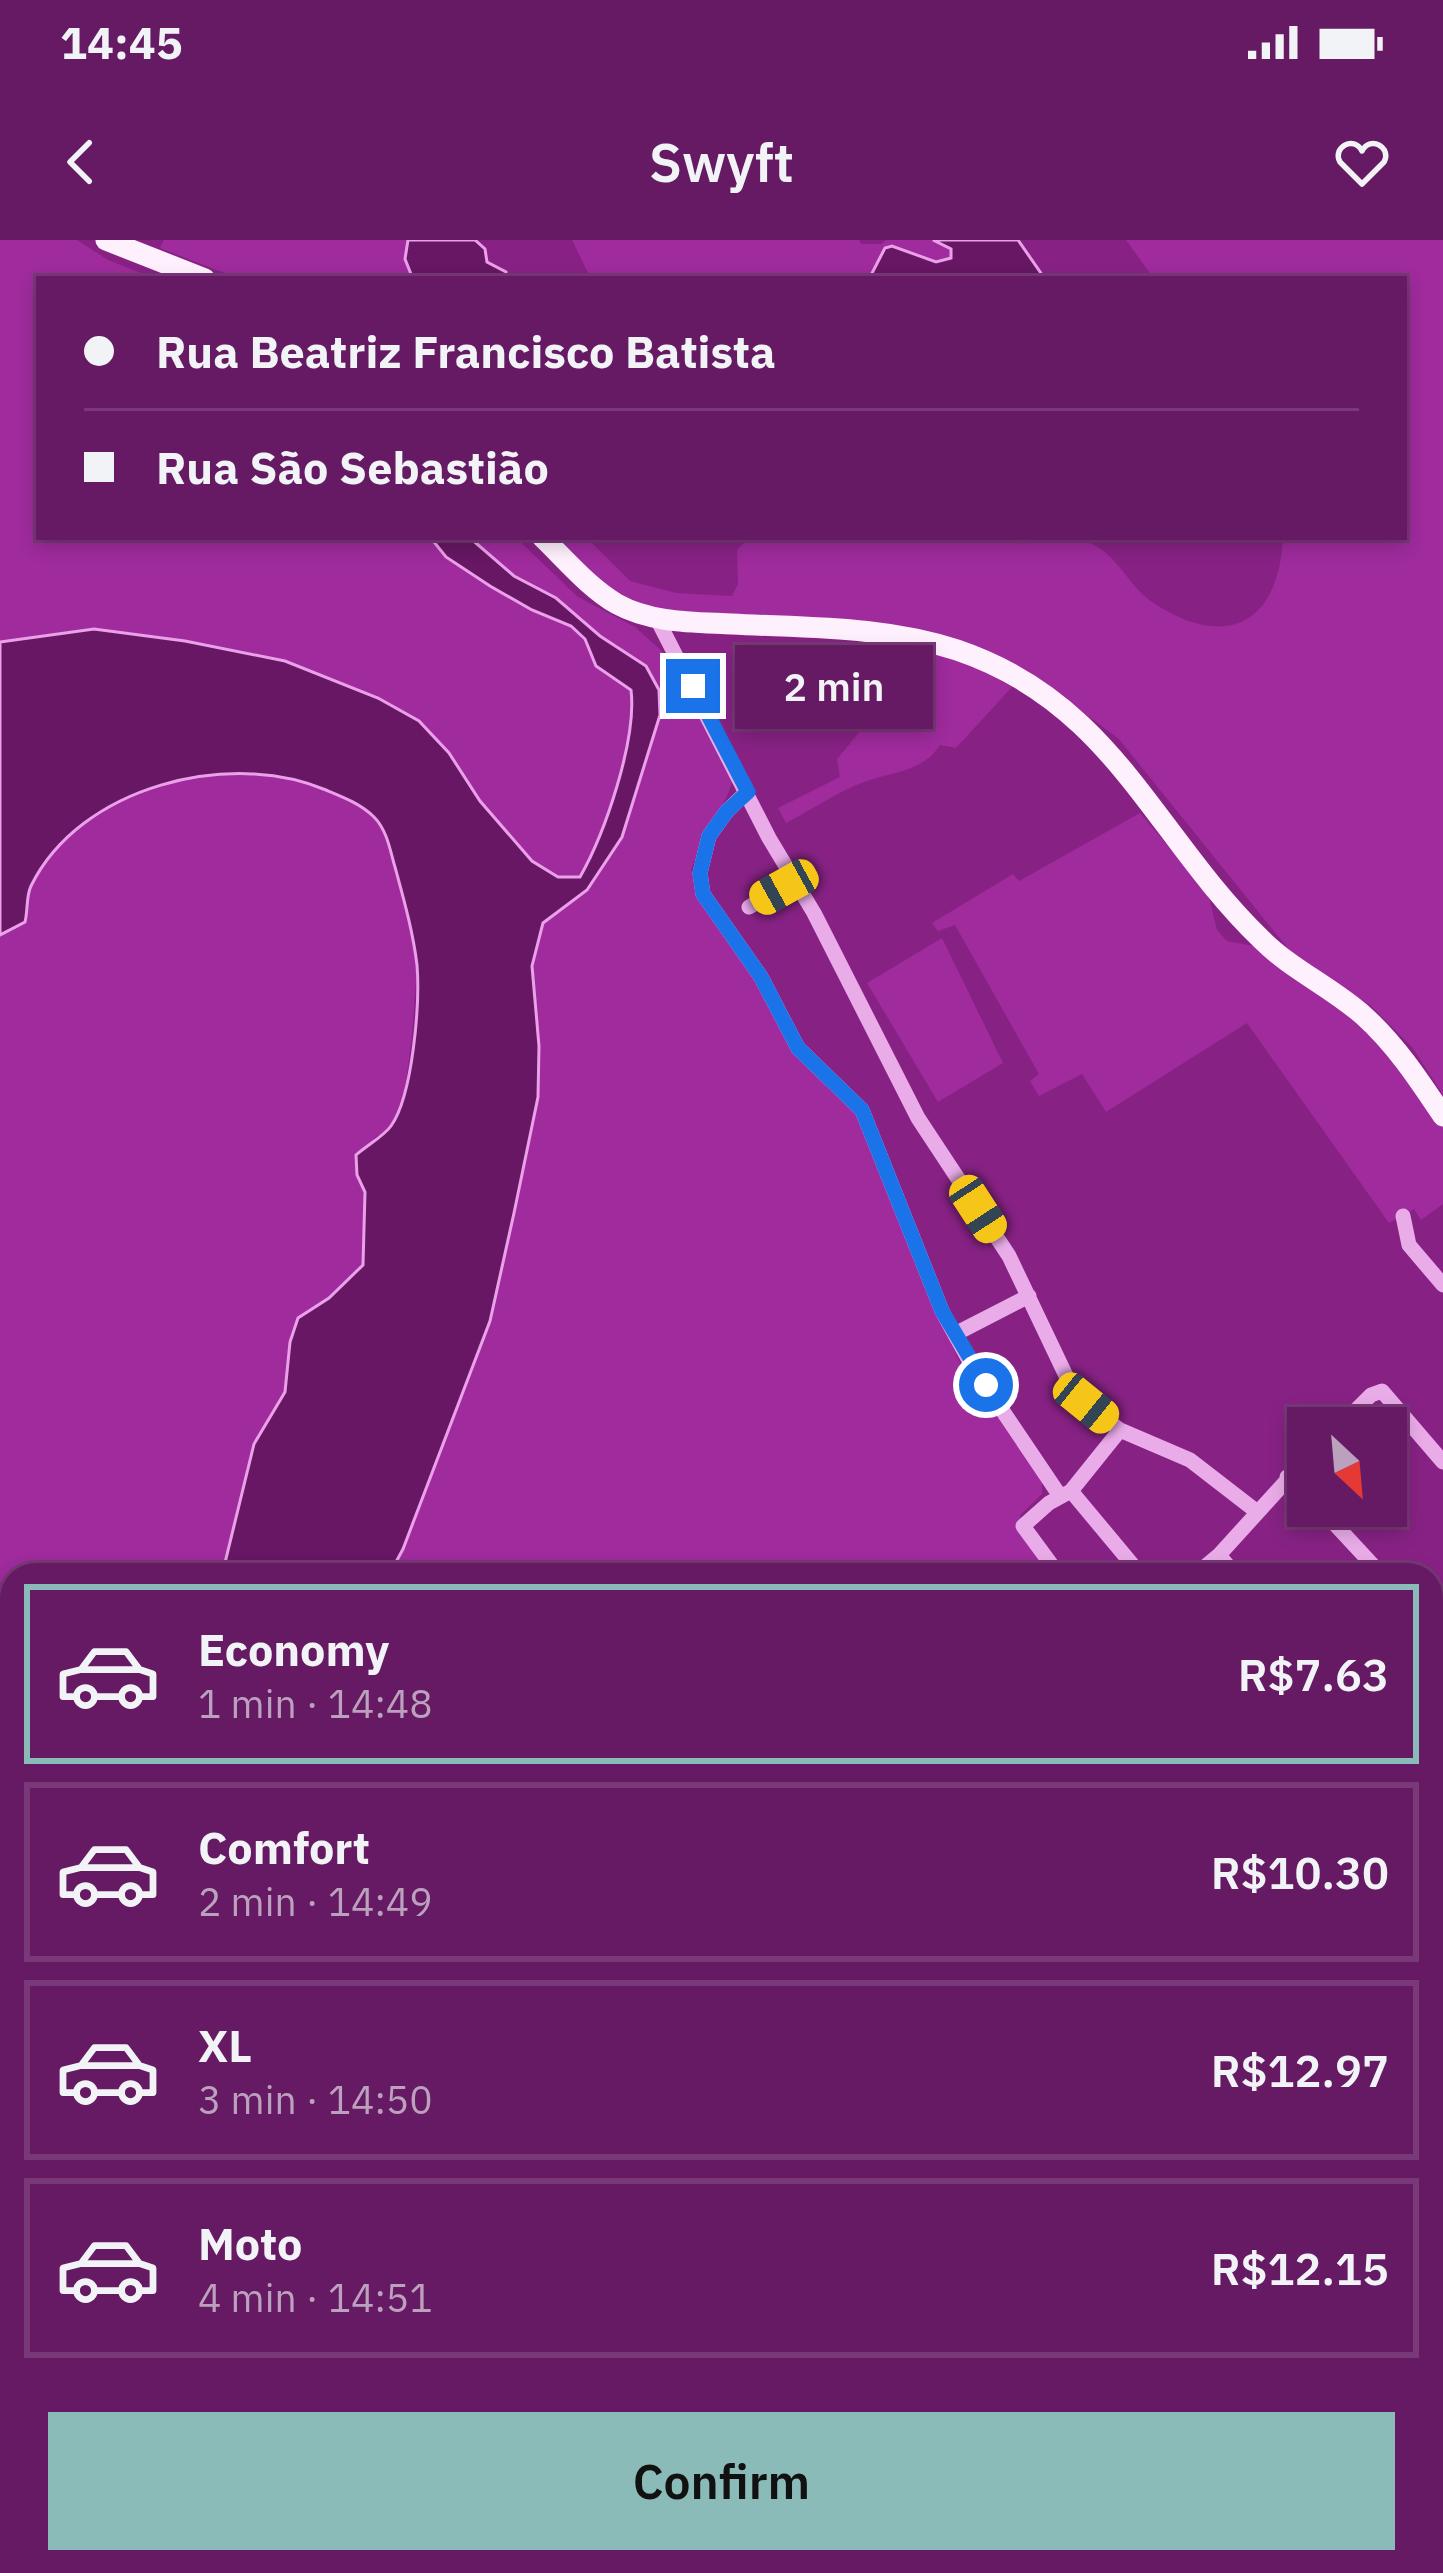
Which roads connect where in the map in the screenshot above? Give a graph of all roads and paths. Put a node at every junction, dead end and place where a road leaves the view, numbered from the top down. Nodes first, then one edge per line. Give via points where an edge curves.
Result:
1 (106, 240) edge
2 (197, 276) edge
3 (545, 540) edge
4 (656, 617) junction
5 (748, 792) junction
6 (795, 881) junction
7 (749, 907) dead end
8 (1443, 1115) edge
9 (1403, 1216) dead end
10 (1443, 1285) edge
11 (1029, 1296) junction
12 (955, 1334) junction
13 (1359, 1407) edge
14 (1396, 1407) edge
15 (1407, 1420) edge
16 (1120, 1430) junction
17 (1443, 1462) edge
18 (1287, 1477) edge
19 (1065, 1494) junction
20 (1256, 1510) junction
21 (1337, 1527) edge
22 (1220, 1555) junction
23 (1049, 1563) edge
24 (1131, 1563) edge
25 (1210, 1563) edge
26 (1226, 1563) edge
27 (1371, 1563) edge

1 - 2 main road
3 - 4 main road via 613,602
4 - 5 street
4 - 8 main road via 870,630 918,638 1018,674 1100,742 1261,939 1392,1044
5 - 6 street
5 - 12 street via 709,836 703,894 798,1048 862,1110
6 - 7 street
6 - 11 street via 918,1118
9 - 10 street via 1409,1245
11 - 12 street
11 - 16 street via 1070,1382
12 - 19 street
13 - 14 street via 1382,1391
15 - 17 street
16 - 19 street
16 - 20 street via 1190,1460
18 - 20 street
19 - 23 street via 1024,1524
19 - 24 street
20 - 22 street
21 - 27 street
22 - 25 street
22 - 26 street

